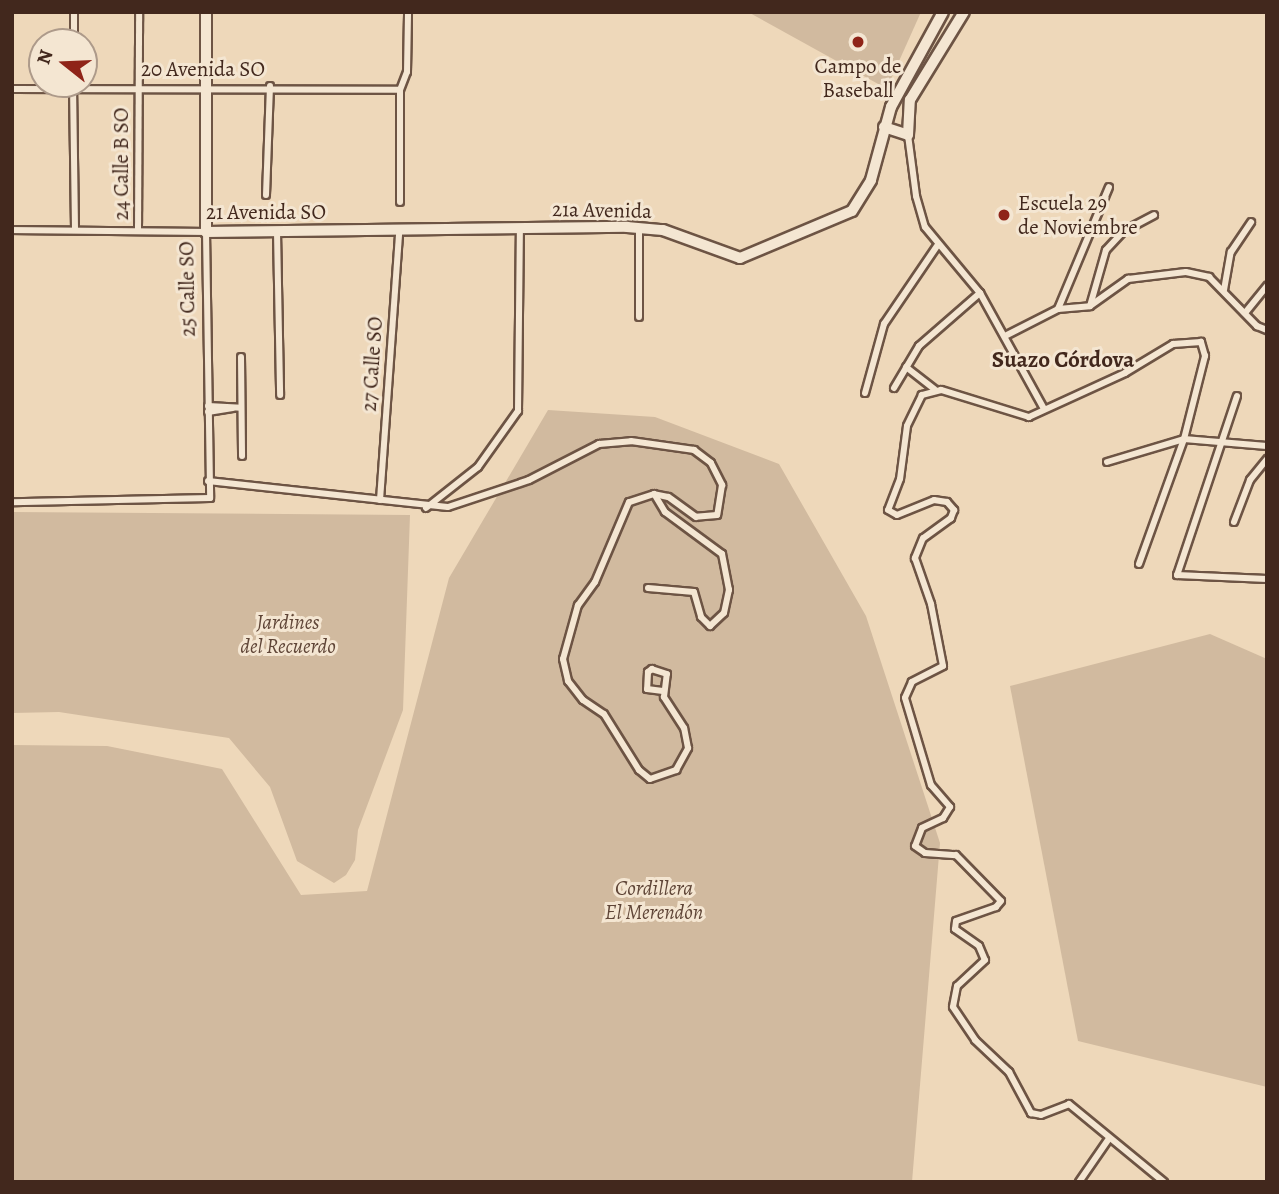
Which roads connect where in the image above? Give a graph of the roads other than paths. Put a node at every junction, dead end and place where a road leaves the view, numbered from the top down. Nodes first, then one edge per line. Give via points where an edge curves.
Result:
1 (139, 12) edge
2 (206, 12) edge
3 (408, 12) edge
4 (943, 12) edge
5 (964, 12) edge
6 (915, 61) junction
7 (929, 70) junction
8 (98, 86) edge
9 (270, 86) junction
10 (139, 87) junction
11 (208, 87) junction
12 (397, 90) junction
13 (73, 98) edge
14 (884, 127) junction
15 (908, 135) junction
16 (1109, 187) dead end
17 (267, 195) dead end
18 (400, 202) dead end
19 (1154, 215) dead end
20 (1251, 222) dead end
21 (12, 230) edge
22 (75, 230) junction
23 (520, 230) junction
24 (639, 230) junction
25 (138, 231) junction
26 (206, 232) junction
27 (277, 232) junction
28 (399, 232) junction
29 (937, 246) junction
30 (1267, 286) edge
31 (1224, 290) junction
32 (980, 293) junction
33 (1090, 306) junction
34 (1058, 309) junction
35 (1245, 313) junction
36 (639, 317) dead end
37 (1267, 330) edge
38 (1007, 335) junction
39 (241, 357) dead end
40 (906, 367) junction
41 (894, 388) dead end
42 (934, 389) junction
43 (865, 393) dead end
44 (280, 395) dead end
45 (1237, 396) dead end
46 (241, 408) junction
47 (208, 409) junction
48 (1044, 409) junction
49 (1184, 439) junction
50 (1224, 442) junction
51 (1267, 446) edge
52 (242, 456) dead end
53 (1267, 459) edge
54 (1107, 462) dead end
55 (208, 481) junction
56 (654, 494) junction
57 (380, 500) junction
58 (12, 502) edge
59 (426, 508) junction
60 (1234, 522) dead end
61 (1139, 564) dead end
62 (1267, 579) edge
63 (648, 588) dead end
64 (663, 691) dead end
65 (1108, 1140) junction
66 (1079, 1182) edge
67 (1164, 1182) edge

1 - 10 street, 24 Calle B SO
2 - 11 street, 25 Calle SO
3 - 12 street via 407,72
4 - 6 street
5 - 7 street
6 - 7 street
6 - 14 street
7 - 15 street via 910,100
8 - 10 street, 20 Avenida SO
9 - 11 street, 20 Avenida SO
9 - 12 street, 20 Avenida SO
9 - 17 street
10 - 11 street, 20 Avenida SO
10 - 25 street, 24 Calle B SO
11 - 26 street, 25 Calle SO
12 - 18 street
13 - 22 street
14 - 15 street
14 - 24 street, 21a Avenida via 863,196 839,220 740,258 663,230
15 - 29 street via 916,196
16 - 34 street
19 - 33 street via 1124,231 1106,250
20 - 31 street via 1231,252
21 - 22 street, 21 Avenida SO
22 - 25 street, 21 Avenida SO
23 - 24 street, 21a Avenida
23 - 28 street, 21 Avenida SO
23 - 59 street via 518,411 478,467
24 - 36 street
25 - 26 street, 21 Avenida SO
26 - 27 street, 21 Avenida SO
26 - 47 street, 25 Calle SO
27 - 28 street, 21 Avenida SO
27 - 44 street
28 - 57 street, 27 Calle SO
29 - 32 street
29 - 43 street via 884,324
30 - 35 street
31 - 33 street via 1209,276 1168,273 1128,279
31 - 35 street
32 - 38 street
32 - 40 street via 928,336
33 - 34 street
34 - 38 street
35 - 37 street
38 - 48 street
39 - 46 street
40 - 41 street
40 - 42 street
42 - 48 street via 1020,416 1034,416
42 - 65 street via 922,395 907,426 900,479 887,506 897,515 934,500 947,502 954,510 951,518 923,538 915,558 944,662 939,670 912,682 905,705 931,785 950,807 943,818 922,828 915,846 925,853 956,855 1000,897 996,907 961,917 954,924 985,956 983,964 953,993 959,1021 1009,1072 1031,1113 1041,1115 1069,1104
45 - 50 street
46 - 47 street
46 - 52 street
47 - 55 street, 25 Calle SO
48 - 49 street via 1125,373 1173,344 1194,339 1205,347 1205,356
49 - 50 street
49 - 54 street
49 - 61 street
50 - 51 street
50 - 62 street via 1177,575
53 - 60 street via 1250,480
55 - 57 street
55 - 58 street via 209,500
56 - 59 street via 706,519 717,516 722,485 711,463 694,450 631,441 599,444 529,481 448,507
56 - 63 street via 665,512 722,554 729,590 724,612 710,626 701,617 694,592
56 - 64 street via 629,502 623,512 594,582 578,605 564,659 568,681 583,700 604,714 639,770 650,779 676,770 688,748 684,728
57 - 59 street
65 - 66 street
65 - 67 street

